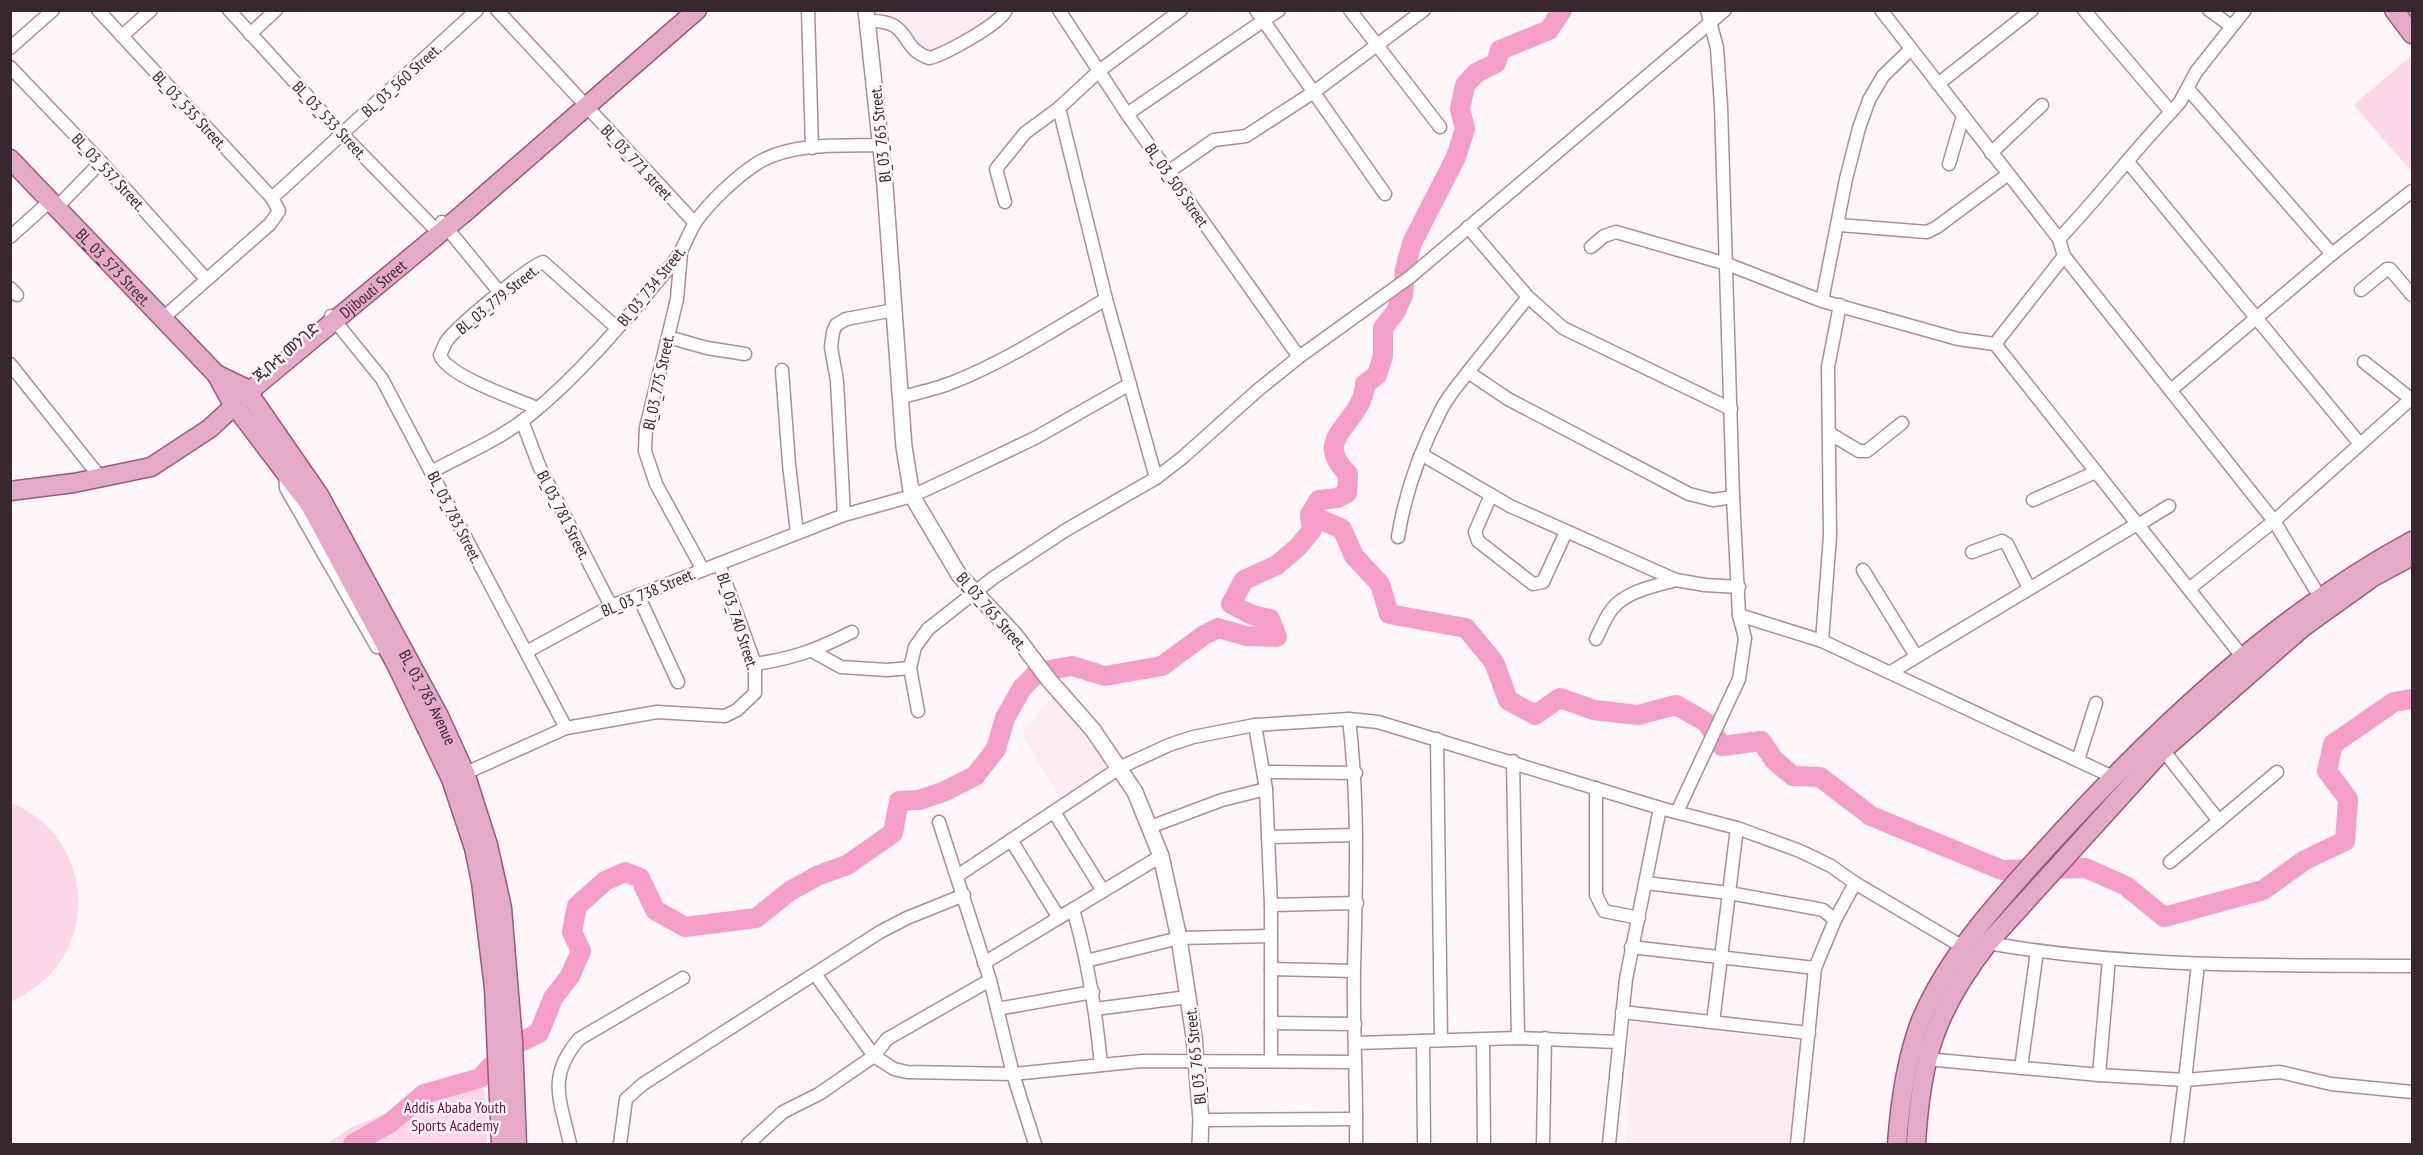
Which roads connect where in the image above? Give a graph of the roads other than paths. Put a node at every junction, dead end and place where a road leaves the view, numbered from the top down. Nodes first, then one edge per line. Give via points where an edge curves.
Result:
1 (52, 10) edge
2 (98, 10) edge
3 (151, 10) edge
4 (229, 10) edge
5 (276, 10) edge
6 (477, 10) edge
7 (497, 10) edge
8 (688, 10) edge
9 (697, 10) edge
10 (808, 10) edge
11 (1006, 10) edge
12 (1059, 10) edge
13 (1181, 10) edge
14 (1256, 10) edge
15 (1280, 10) edge
16 (1350, 10) edge
17 (1424, 10) edge
18 (1707, 10) edge
19 (1725, 10) edge
20 (2032, 10) edge
21 (2084, 10) edge
22 (2209, 10) edge
23 (2245, 10) edge
24 (2394, 10) edge
25 (1886, 12) edge
26 (1165, 15) edge
27 (867, 16) edge
28 (1264, 22) junction
29 (1711, 23) junction
30 (2231, 26) junction
31 (250, 34) junction
32 (2412, 34) edge
33 (122, 36) junction
34 (1378, 46) junction
35 (10, 48) edge
36 (1911, 49) junction
37 (10, 67) edge
38 (1099, 71) junction
39 (1938, 84) junction
40 (2188, 89) junction
41 (1314, 92) junction
42 (583, 104) junction
43 (2042, 105) dead end
44 (1059, 108) junction
45 (2171, 112) junction
46 (1126, 114) junction
47 (1963, 116) junction
48 (1440, 127) dead end
49 (342, 134) junction
50 (882, 146) junction
51 (812, 148) junction
52 (1991, 153) junction
53 (10, 159) edge
54 (101, 162) junction
55 (2128, 162) junction
56 (1948, 164) dead end
57 (1168, 172) junction
58 (2007, 175) junction
59 (2412, 191) edge
60 (1385, 194) dead end
61 (272, 198) junction
62 (1005, 202) dead end
63 (53, 205) junction
64 (695, 223) junction
65 (1839, 225) junction
66 (440, 226) junction
67 (1468, 228) junction
68 (10, 237) edge
69 (2059, 239) junction
70 (1591, 246) dead end
71 (681, 254) junction
72 (2332, 254) junction
73 (2064, 256) junction
74 (1727, 264) junction
75 (206, 279) junction
76 (2361, 290) dead end
77 (501, 294) junction
78 (2412, 295) edge
79 (1528, 297) junction
80 (1106, 299) junction
81 (1822, 301) junction
82 (1840, 305) junction
83 (894, 310) junction
84 (163, 318) junction
85 (332, 318) junction
86 (2255, 319) junction
87 (617, 328) junction
88 (668, 337) junction
89 (1995, 344) junction
90 (745, 354) dead end
91 (1299, 357) junction
92 (2364, 362) dead end
93 (10, 364) edge
94 (782, 370) dead end
95 (1468, 372) junction
96 (216, 374) junction
97 (255, 383) junction
98 (1130, 384) junction
99 (2171, 390) junction
100 (902, 397) junction
101 (2412, 399) edge
102 (233, 404) junction
103 (537, 408) junction
104 (1731, 409) junction
105 (522, 421) junction
106 (212, 422) junction
107 (1902, 423) dead end
108 (1829, 433) junction
109 (264, 442) junction
110 (2360, 444) junction
111 (1421, 454) junction
112 (96, 472) junction
113 (431, 472) junction
114 (2096, 472) junction
115 (1156, 478) junction
116 (10, 484) edge
117 (10, 491) edge
118 (1491, 495) junction
119 (912, 496) junction
120 (1733, 497) junction
121 (2033, 501) dead end
122 (2169, 506) dead end
123 (844, 515) junction
124 (2274, 521) junction
125 (2138, 524) junction
126 (2412, 531) edge
127 (1566, 532) junction
128 (797, 533) junction
129 (1398, 537) dead end
130 (2412, 541) edge
131 (1972, 552) dead end
132 (2412, 556) edge
133 (719, 564) junction
134 (2412, 567) edge
135 (703, 570) junction
136 (1863, 570) dead end
137 (2369, 571) junction
138 (1676, 580) junction
139 (1738, 587) junction
140 (2029, 588) junction
141 (2189, 589) junction
142 (2316, 589) junction
143 (975, 594) junction
144 (638, 596) junction
145 (611, 606) junction
146 (1739, 615) junction
147 (852, 632) dead end
148 (1596, 639) dead end
149 (1822, 641) junction
150 (2237, 650) junction
151 (812, 651) junction
152 (526, 652) junction
153 (1916, 656) junction
154 (755, 664) junction
155 (910, 668) junction
156 (1891, 672) junction
157 (678, 682) dead end
158 (2227, 682) junction
159 (2096, 704) dead end
160 (918, 711) dead end
161 (1349, 719) junction
162 (1255, 725) junction
163 (566, 728) junction
164 (1437, 740) junction
165 (2163, 750) junction
166 (2078, 760) junction
167 (1513, 761) junction
168 (1120, 768) junction
169 (1264, 772) junction
170 (2277, 772) dead end
171 (1356, 773) junction
172 (458, 776) junction
173 (2113, 777) junction
174 (1596, 788) junction
175 (1266, 789) junction
176 (1660, 808) junction
177 (1054, 812) junction
178 (1677, 812) junction
179 (2219, 821) junction
180 (939, 822) dead end
181 (1150, 827) junction
182 (1737, 828) junction
183 (1356, 835) junction
184 (1268, 837) junction
185 (1011, 840) junction
186 (2047, 848) junction
187 (1161, 856) junction
188 (2062, 860) junction
189 (2170, 862) dead end
190 (957, 876) junction
191 (1646, 883) junction
192 (1855, 883) junction
193 (1103, 891) junction
194 (1729, 893) junction
195 (964, 895) junction
196 (1357, 903) junction
197 (1271, 905) junction
198 (1073, 909) junction
199 (1059, 918) junction
200 (1639, 918) junction
201 (1835, 920) junction
202 (1271, 936) junction
203 (1179, 938) junction
204 (1988, 943) junction
205 (1631, 947) junction
206 (1963, 947) junction
207 (2037, 951) junction
208 (1722, 957) junction
209 (2109, 959) junction
210 (1086, 961) junction
211 (984, 963) junction
212 (2198, 964) junction
213 (2412, 966) edge
214 (1815, 968) junction
215 (1271, 969) junction
216 (1354, 971) junction
217 (815, 974) junction
218 (683, 978) dead end
219 (990, 980) junction
220 (1093, 992) junction
221 (1188, 997) junction
222 (997, 1009) junction
223 (1095, 1009) junction
224 (1622, 1012) junction
225 (1713, 1022) junction
226 (1271, 1023) junction
227 (1355, 1024) junction
228 (1809, 1033) junction
229 (1518, 1038) junction
230 (1545, 1038) junction
231 (1440, 1040) junction
232 (1483, 1040) junction
233 (1424, 1041) junction
234 (1618, 1042) junction
235 (1356, 1043) junction
236 (874, 1056) junction
237 (1926, 1059) junction
238 (1270, 1060) junction
239 (1196, 1061) junction
240 (1355, 1062) junction
241 (1101, 1065) junction
242 (2021, 1068) junction
243 (1013, 1074) junction
244 (2099, 1075) junction
245 (2185, 1080) junction
246 (2412, 1092) edge
247 (507, 1096) junction
248 (1356, 1119) junction
249 (1201, 1120) junction
250 (501, 1144) edge
251 (517, 1144) edge
252 (570, 1144) edge
253 (620, 1144) edge
254 (748, 1144) edge
255 (1035, 1144) edge
256 (1200, 1144) edge
257 (1356, 1144) edge
258 (1424, 1144) edge
259 (1484, 1144) edge
260 (1543, 1144) edge
261 (1609, 1144) edge
262 (1797, 1144) edge
263 (1897, 1144) edge
264 (1916, 1144) edge
265 (2177, 1144) edge

1 - 35 street
2 - 33 street, BL_03_535 Street.
3 - 33 street
4 - 31 street, BL_03_533 Street.
5 - 31 street
6 - 49 street, BL_03_560 Street.
7 - 42 street, BL_03_771 street
8 - 42 main road
9 - 42 main road
10 - 51 street
11 - 27 street via 996,23 929,58 920,55 890,21
12 - 38 street, BL_03_505 Street
13 - 26 street
14 - 28 street
15 - 28 street
16 - 34 street
17 - 34 street
18 - 29 street
19 - 29 street
20 - 39 street
21 - 45 street
22 - 30 street
23 - 30 street
24 - 32 main road
25 - 36 street
26 - 38 street
27 - 50 street, Bl_03_765 Street.
28 - 41 street
28 - 46 street
29 - 67 street
29 - 74 street via 1720,83
30 - 40 street
31 - 49 street, BL_03_533 Street.
33 - 61 street, BL_03_535 Street.
34 - 41 street
34 - 48 street
36 - 39 street
36 - 65 street via 1883,76 1869,100 1848,169
37 - 54 street, BL_03_537 Street.
38 - 44 street
38 - 46 street, BL_03_505 Street
39 - 47 street
40 - 45 street
40 - 72 street
41 - 57 street via 1246,136 1214,140
41 - 60 street
42 - 64 street, BL_03_771 street
42 - 66 main road
43 - 52 street
44 - 62 street via 1025,133 996,169
44 - 80 street
45 - 55 street
46 - 57 street, BL_03_505 Street
47 - 52 street
47 - 56 street
49 - 61 street, BL_03_560 Street.
49 - 66 street, BL_03_533 Street.
50 - 51 street, Bl_03_734 Street.
50 - 83 street, Bl_03_765 Street.
51 - 64 street, Bl_03_734 Street. via 792,150 759,162 723,192
52 - 58 street
53 - 63 main road, BL_03_573 Street.
54 - 63 street
54 - 75 street, BL_03_537 Street.
55 - 69 street
55 - 86 street
57 - 91 street, BL_03_505 Street
58 - 65 street via 1927,232
58 - 69 street
59 - 72 street
61 - 75 street, BL_03_535 Street. via 279,212 270,224
63 - 68 street
63 - 84 main road, BL_03_573 Street.
64 - 71 street, Bl_03_734 Street.
65 - 81 street
66 - 77 street, BL_03_533 Street.
66 - 85 main road, Djibouti Street
67 - 79 street
67 - 91 street via 1389,294
69 - 73 street
70 - 74 street via 1616,232
71 - 87 street, Bl_03_734 Street.
71 - 88 street, Bl_03_775 Street. via 680,280
72 - 86 street
73 - 89 street
73 - 99 street
74 - 81 street
74 - 104 street
75 - 84 street
76 - 78 street via 2390,269
77 - 87 street, BL_03_779 Street. via 535,264 543,262
77 - 103 street, BL_03_779 Street. via 446,342 440,355 442,362
79 - 95 street
79 - 104 street via 1563,328
80 - 98 street
80 - 100 street via 968,376
81 - 82 street
82 - 89 street via 1958,339
82 - 108 street via 1828,367
83 - 100 street, Bl_03_765 Street.
83 - 123 street via 846,320 836,325 833,332
84 - 96 main road, BL_03_573 Street.
85 - 97 main road, Djibouti Street
85 - 113 street, BL_03_783 Street. via 381,379
86 - 99 street
86 - 110 street
87 - 103 street, Bl_03_734 Street.
88 - 90 street
88 - 135 street, Bl_03_775 Street. via 646,428 645,451 656,484
89 - 114 street
91 - 115 street
92 - 101 street
93 - 112 street
94 - 128 street
95 - 111 street via 1442,408
95 - 120 street via 1508,399 1689,494 1713,500
96 - 97 main road
96 - 102 main road, BL_03_785 Avenue
97 - 102 main road, ጂቡቲ መንገድ
97 - 172 main road, BL_03_785 Avenue via 267,421 324,504 439,716
98 - 115 street
98 - 119 street, BL_03_738 Street. via 1035,438
99 - 124 street
100 - 119 street, Bl_03_765 Street. via 904,447
101 - 110 street
102 - 106 main road, ጂቡቲ መንገድ
102 - 109 main road, BL_03_785 Avenue
103 - 105 street, Bl_03_734 Street.
104 - 120 street
105 - 113 street, Bl_03_734 Street.
105 - 145 street, Bl_03_781 Street. via 540,468
106 - 109 main road
106 - 112 main road, ጂቡቲ መንገድ via 154,458
106 - 117 main road via 151,467
107 - 108 street via 1867,451
108 - 149 street via 1830,536
109 - 172 main road, BL_03_785 Avenue via 310,505
110 - 124 street
111 - 118 street
111 - 129 street
112 - 116 main road, ጂቡቲ መንገድ
113 - 152 street, BL_03_783 Street.
114 - 121 street
114 - 125 street
115 - 143 street via 1066,530
118 - 127 street
118 - 127 street via 1475,532 1478,541 1533,584 1543,582
119 - 123 street, BL_03_738 Street.
119 - 143 street, Bl_03_765 Street. via 959,575
120 - 139 street
122 - 125 street
123 - 128 street, BL_03_738 Street.
124 - 141 street
124 - 142 street
125 - 140 street
125 - 141 street
126 - 142 main road via 2368,553
127 - 138 street
128 - 133 street, BL_03_738 Street.
130 - 137 main road
131 - 140 street via 2002,541 2007,544
132 - 137 main road
133 - 135 street, BL_03_738 Street.
133 - 154 street, BL_03_740 Street.
134 - 158 main road via 2329,620 2262,674
135 - 144 street, BL_03_738 Street.
136 - 153 street
137 - 158 main road via 2302,628
138 - 139 street
138 - 148 street via 1621,601 1612,609
139 - 146 street
140 - 153 street
141 - 150 street
142 - 150 main road
143 - 155 street via 928,629 915,647
143 - 168 street, Bl_03_765 Street. via 1015,635
144 - 145 street, BL_03_738 Street.
144 - 157 street
145 - 152 street, BL_03_738 Street.
146 - 149 street
146 - 178 street via 1745,638 1739,679
147 - 151 street
149 - 156 street
150 - 158 main road
151 - 154 street
151 - 155 street via 841,667
152 - 163 street, BL_03_783 Street.
153 - 156 street
154 - 163 street, BL_03_740 Street. via 755,693 725,716 657,712
155 - 160 street
156 - 166 street
158 - 165 main road
158 - 173 main road via 2154,735
159 - 166 street
161 - 162 street
161 - 164 street via 1378,722
161 - 171 street
162 - 168 street via 1193,737
162 - 169 street
163 - 172 street, BL_03_740 Street.
164 - 167 street
164 - 231 street
165 - 179 street
165 - 188 main road
166 - 173 street
167 - 174 street
167 - 229 street
168 - 177 street
168 - 181 street, Bl_03_765 Street.
169 - 171 street
169 - 175 street
170 - 179 street
171 - 183 street
172 - 247 main road, BL_03_785 Avenue via 481,882 505,1045
173 - 186 main road
174 - 176 street
174 - 200 street via 1596,895 1604,911
175 - 181 street via 1222,800
175 - 184 street
176 - 178 street
176 - 191 street
177 - 185 street
177 - 193 street
178 - 182 street
179 - 189 street
180 - 190 street
181 - 187 street, Bl_03_765 Street.
182 - 192 street via 1821,860
182 - 194 street
183 - 184 street
183 - 196 street
184 - 197 street
185 - 190 street
185 - 199 street
186 - 188 main road
186 - 206 main road
187 - 193 street
187 - 203 street, Bl_03_765 Street.
188 - 204 main road
190 - 195 street
191 - 194 street
191 - 200 street
192 - 201 street
192 - 206 street
193 - 198 street
194 - 201 street via 1823,910
194 - 208 street
195 - 211 street
195 - 217 street via 880,932
196 - 197 street
196 - 216 street
197 - 202 street
198 - 199 street
198 - 210 street
199 - 211 street
200 - 205 street
201 - 214 street
202 - 203 street
202 - 215 street
203 - 210 street
203 - 221 street, Bl_03_765 Street.
204 - 207 street
204 - 237 main road via 1947,1003
205 - 208 street
205 - 224 street
206 - 263 main road via 1922,1020 1910,1058
207 - 209 street
207 - 242 street
208 - 214 street
208 - 225 street
209 - 212 street
209 - 244 street
210 - 220 street
211 - 219 street
212 - 213 street
212 - 245 street
214 - 228 street
215 - 216 street
215 - 226 street
216 - 227 street
217 - 236 street
217 - 253 street via 626,1099
218 - 252 street via 579,1039 566,1054 558,1095
219 - 222 street
219 - 236 street via 887,1039
220 - 222 street
220 - 223 street
221 - 223 street
221 - 239 street, Bl_03_765 Street.
222 - 243 street
223 - 241 street
224 - 225 street
224 - 234 street
225 - 228 street
226 - 227 street
226 - 238 street
227 - 235 street
228 - 262 street
229 - 230 street
229 - 232 street
230 - 234 street
230 - 260 street
231 - 232 street
231 - 233 street
232 - 259 street
233 - 235 street
233 - 258 street
234 - 261 street
235 - 240 street
236 - 243 street via 907,1072
236 - 254 street via 819,1094 783,1112
237 - 242 street
237 - 264 main road via 1918,1098
238 - 239 street
238 - 240 street
239 - 241 street
239 - 249 street, Bl_03_765 Street.
240 - 248 street
241 - 243 street
242 - 244 street
243 - 255 street
244 - 245 street
245 - 246 street via 2280,1072 2331,1084
245 - 265 street
247 - 250 main road
247 - 251 main road
248 - 249 street
248 - 257 street
249 - 256 street, Bl_03_765 Street.

